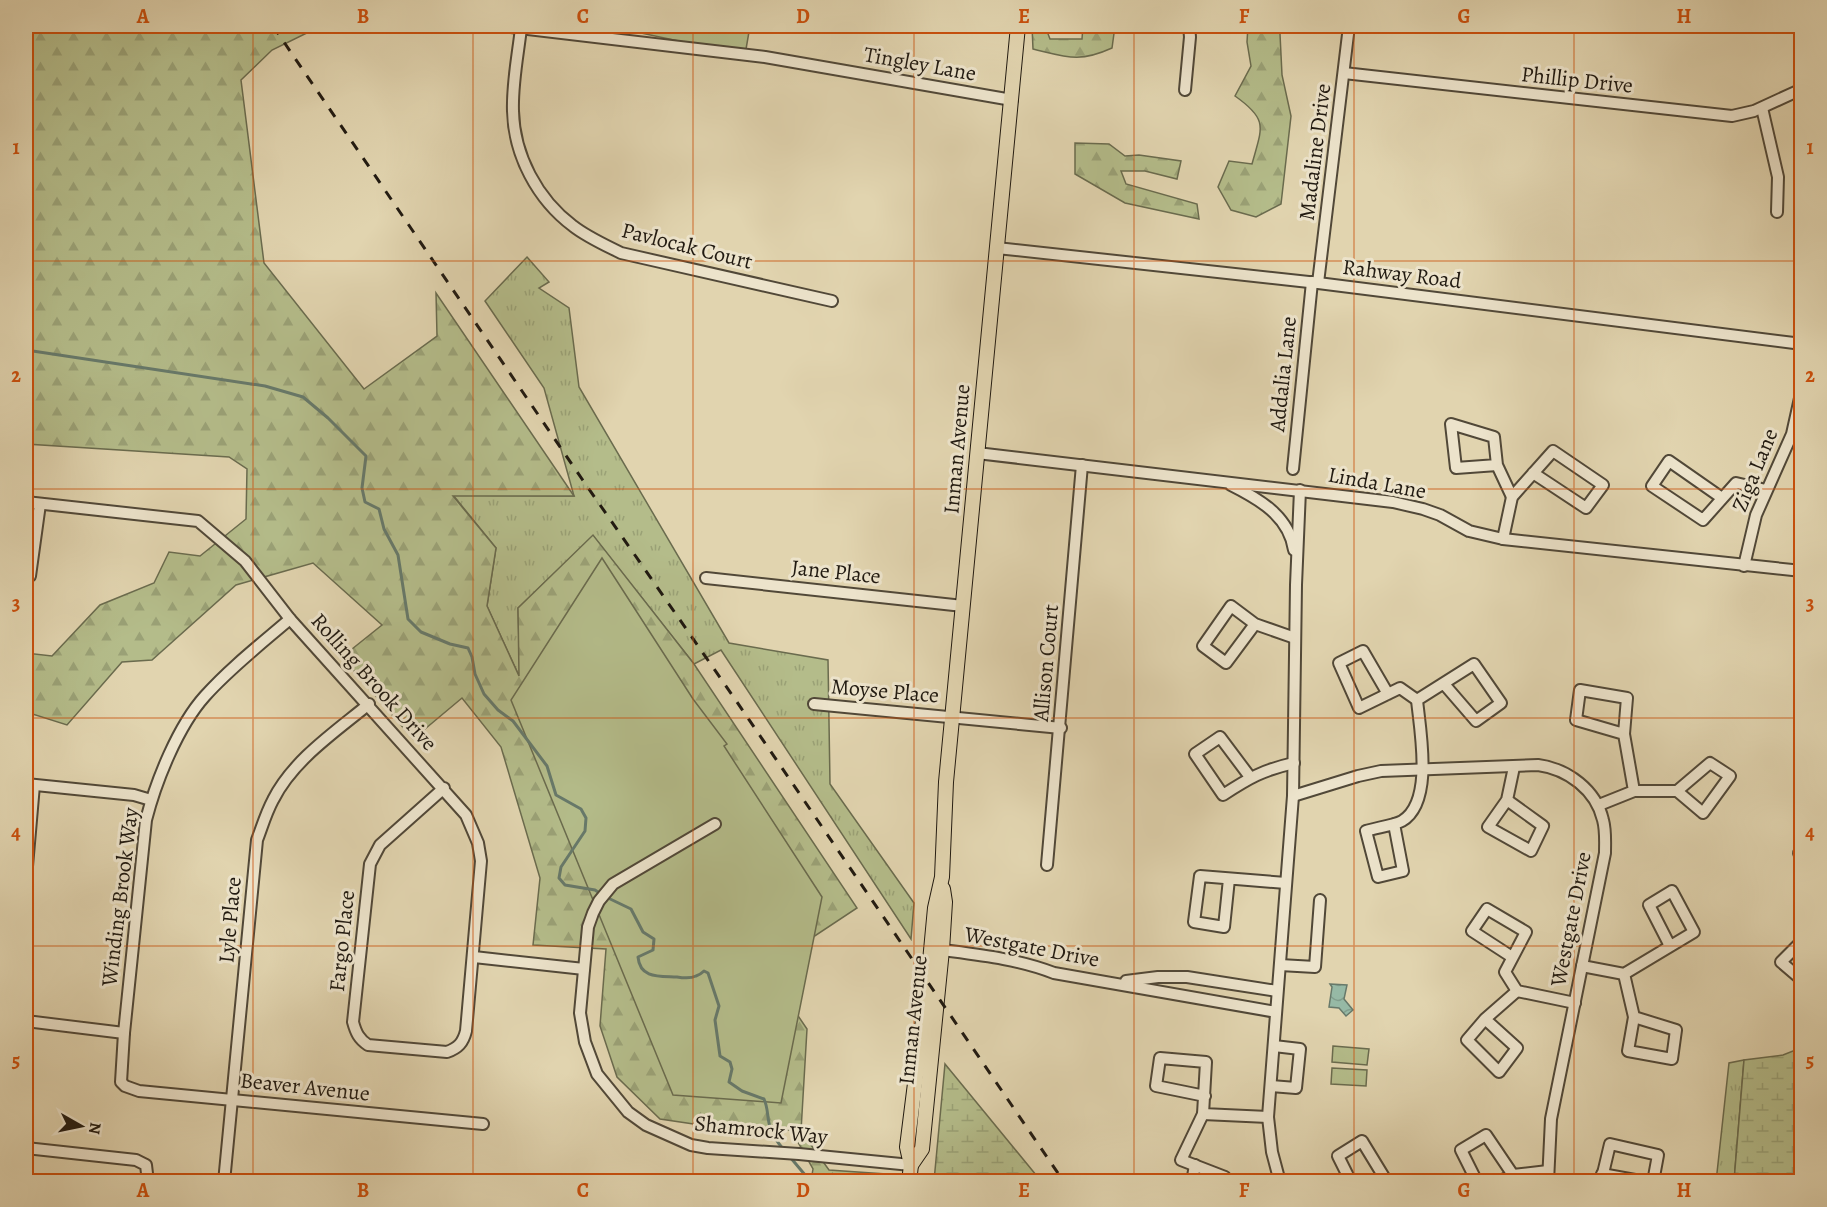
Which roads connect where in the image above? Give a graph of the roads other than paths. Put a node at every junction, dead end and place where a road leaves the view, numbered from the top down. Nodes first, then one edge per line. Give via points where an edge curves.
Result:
1 (501, 26) edge
2 (1018, 26) edge
3 (1189, 26) edge
4 (1349, 26) edge
5 (521, 28) junction
6 (1344, 73) junction
7 (1802, 89) edge
8 (1185, 90) dead end
9 (1012, 100) junction
10 (1762, 108) junction
11 (1777, 212) dead end
12 (997, 248) junction
13 (1315, 283) junction
14 (832, 301) dead end
15 (1802, 344) edge
16 (1802, 389) edge
17 (977, 453) junction
18 (1082, 465) junction
19 (1497, 465) junction
20 (1293, 468) dead end
21 (1533, 473) junction
22 (1223, 481) junction
23 (1300, 490) junction
24 (1766, 490) junction
25 (1512, 497) junction
26 (1722, 498) junction
27 (26, 502) edge
28 (40, 504) junction
29 (1503, 539) junction
30 (1744, 566) junction
31 (1802, 572) edge
32 (30, 576) dead end
33 (706, 578) dead end
34 (1296, 585) junction
35 (963, 606) junction
36 (290, 619) junction
37 (1255, 624) junction
38 (1295, 638) junction
39 (1444, 684) junction
40 (1388, 694) junction
41 (1417, 700) junction
42 (369, 704) junction
43 (814, 704) dead end
44 (952, 717) junction
45 (1061, 728) junction
46 (1624, 734) junction
47 (1294, 763) junction
48 (1514, 767) junction
49 (1424, 771) junction
50 (1250, 777) junction
51 (30, 784) edge
52 (444, 788) junction
53 (1634, 791) junction
54 (1677, 791) junction
55 (1293, 796) junction
56 (151, 800) junction
57 (1507, 800) junction
58 (1599, 805) junction
59 (715, 824) dead end
60 (1394, 824) junction
61 (1802, 849) edge
62 (1802, 854) edge
63 (1047, 865) dead end
64 (942, 877) junction
65 (26, 878) edge
66 (1229, 879) junction
67 (1286, 883) junction
68 (1320, 900) dead end
69 (1802, 941) edge
70 (1670, 946) junction
71 (942, 950) junction
72 (474, 957) junction
73 (1512, 957) junction
74 (1280, 965) junction
75 (1582, 966) junction
76 (584, 969) junction
77 (1624, 974) junction
78 (1802, 980) edge
79 (1115, 982) junction
80 (1277, 991) junction
81 (1517, 991) junction
82 (1575, 1003) junction
83 (1276, 1012) junction
84 (1634, 1017) junction
85 (1485, 1019) junction
86 (26, 1021) edge
87 (124, 1033) junction
88 (1274, 1046) junction
89 (447, 1052) joint
90 (125, 1086) joint
91 (1270, 1086) junction
92 (1205, 1096) junction
93 (233, 1100) junction
94 (1203, 1114) junction
95 (1268, 1117) junction
96 (483, 1124) dead end
97 (26, 1148) edge
98 (911, 1165) junction
99 (1195, 1165) junction
100 (1513, 1175) junction
101 (1548, 1176) edge
102 (1602, 1178) edge
103 (148, 1182) edge
104 (224, 1182) edge
105 (909, 1182) edge
106 (1192, 1182) edge
107 (1223, 1182) edge
108 (1280, 1182) edge
109 (1351, 1182) edge
110 (1387, 1182) edge
111 (1477, 1182) edge
112 (1498, 1182) edge
113 (1646, 1182) edge
114 (1653, 1182) edge

1 - 5 street, Tingley Lane
2 - 9 main road, Inman Avenue
3 - 8 street
4 - 6 street, Madaline Drive
5 - 9 street, Tingley Lane via 765,57
5 - 14 street, Pavlocak Court via 513,95 516,136 532,180 572,225 621,253
6 - 10 street, Phillip Drive via 1720,115
6 - 13 street, Madaline Drive
7 - 10 street, Phillip Drive
9 - 12 main road, Inman Avenue
10 - 11 street via 1778,177
12 - 13 street, Rahway Road
12 - 17 main road, Inman Avenue
13 - 15 street, Rahway Road
13 - 20 street, Addalia Lane
16 - 24 street, Ziga Lane via 1792,434
17 - 18 street, Linda Lane
17 - 35 main road, Inman Avenue
18 - 22 street, Linda Lane
18 - 45 street, Allison Court
19 - 19 street via 1456,468 1451,424 1494,436
19 - 25 street
21 - 21 street via 1553,451 1603,485 1586,508
21 - 25 street
22 - 23 street, Linda Lane
22 - 34 street via 1257,497 1281,520 1293,546
23 - 29 street, Linda Lane via 1423,509 1469,531
23 - 34 street
24 - 26 street via 1736,483
24 - 30 street, Ziga Lane
25 - 29 street
26 - 26 street via 1703,520 1652,486 1669,461
27 - 28 street, Rolling Brook Drive
28 - 32 street
28 - 36 street, Rolling Brook Drive via 198,521 245,561
29 - 30 street, Linda Lane
30 - 31 street, Linda Lane
33 - 35 street, Jane Place
34 - 38 street
35 - 44 main road, Inman Avenue
36 - 42 street, Rolling Brook Drive
36 - 56 street, Winding Brook Way via 204,697 182,730
37 - 37 street via 1231,606 1203,646 1226,663
37 - 38 street
38 - 47 street
39 - 39 street via 1474,664 1501,703 1476,722
39 - 41 street
40 - 40 street via 1359,708 1339,663 1363,651
40 - 41 street via 1400,688
41 - 49 street
42 - 52 street, Rolling Brook Drive
42 - 93 street, Lyle Place via 291,774 273,799 257,840
43 - 44 street, Moyse Place
44 - 45 street, Moyse Place
44 - 64 main road, Inman Avenue
45 - 63 street, Allison Court
46 - 46 street via 1628,698 1580,690 1576,720
46 - 53 street
47 - 50 street via 1268,768
47 - 55 street
48 - 49 street, Westgate Drive
48 - 57 street
48 - 58 street, Westgate Drive via 1538,765 1563,772 1581,783
49 - 55 street, Westgate Drive via 1365,774
49 - 60 street via 1415,809
50 - 50 street via 1223,795 1195,754 1220,737
51 - 56 street
51 - 65 street
52 - 72 street, Rolling Brook Drive via 466,815 482,861
52 - 89 street, Fargo Place via 380,845 369,864 353,1022 360,1040 368,1045
53 - 54 street
53 - 58 street
54 - 54 street via 1710,763 1730,776 1702,813
55 - 67 street
56 - 87 street, Winding Brook Way
57 - 57 street via 1488,827 1531,851 1543,826
58 - 75 street, Westgate Drive via 1605,853
59 - 76 street, Shamrock Way via 607,889 588,927
60 - 60 street via 1366,831 1378,877 1403,871
61 - 62 street
64 - 71 main road, Inman Avenue
64 - 98 main road, Inman Avenue via 907,1147
66 - 66 street via 1200,876 1194,922 1224,927
66 - 67 street
67 - 74 street
68 - 74 street via 1314,967
69 - 78 street via 1781,962
70 - 70 street via 1694,932 1672,891 1649,905
70 - 77 street
71 - 79 street, Westgate Drive
71 - 98 main road, Inman Avenue via 922,1149
72 - 76 street
72 - 89 street, Rolling Brook Drive via 466,1031 456,1049
73 - 73 street via 1526,932 1487,909 1472,932
73 - 81 street via 1505,972
74 - 80 street
75 - 77 street
75 - 82 street, Westgate Drive
76 - 98 street, Shamrock Way via 580,1013 597,1074 628,1112 646,1125 708,1148
77 - 84 street
79 - 80 street, Westgate Drive via 1187,977
79 - 83 street, Westgate Drive
80 - 83 street
81 - 82 street
81 - 85 street
82 - 101 street, Westgate Drive via 1551,1119
83 - 88 street
84 - 84 street via 1676,1030 1672,1059 1629,1051
85 - 85 street via 1517,1048 1499,1072 1467,1040
86 - 87 street
87 - 90 street, Winding Brook Way via 120,1076
88 - 91 street
88 - 91 street via 1300,1049 1296,1088
90 - 93 street, Beaver Avenue via 139,1091
91 - 95 street
92 - 92 street via 1206,1062 1160,1058 1156,1086
92 - 94 street
93 - 96 street, Beaver Avenue
93 - 104 street, Lyle Place
94 - 95 street
94 - 99 street via 1181,1160
95 - 108 street
97 - 103 street via 136,1160 146,1165
98 - 105 main road, Inman Avenue
99 - 106 street
99 - 107 street via 1225,1177
100 - 101 street
100 - 111 street via 1486,1135 1461,1150
100 - 112 street
102 - 113 street
102 - 114 street via 1610,1144 1658,1155
109 - 110 street via 1338,1156 1362,1141

